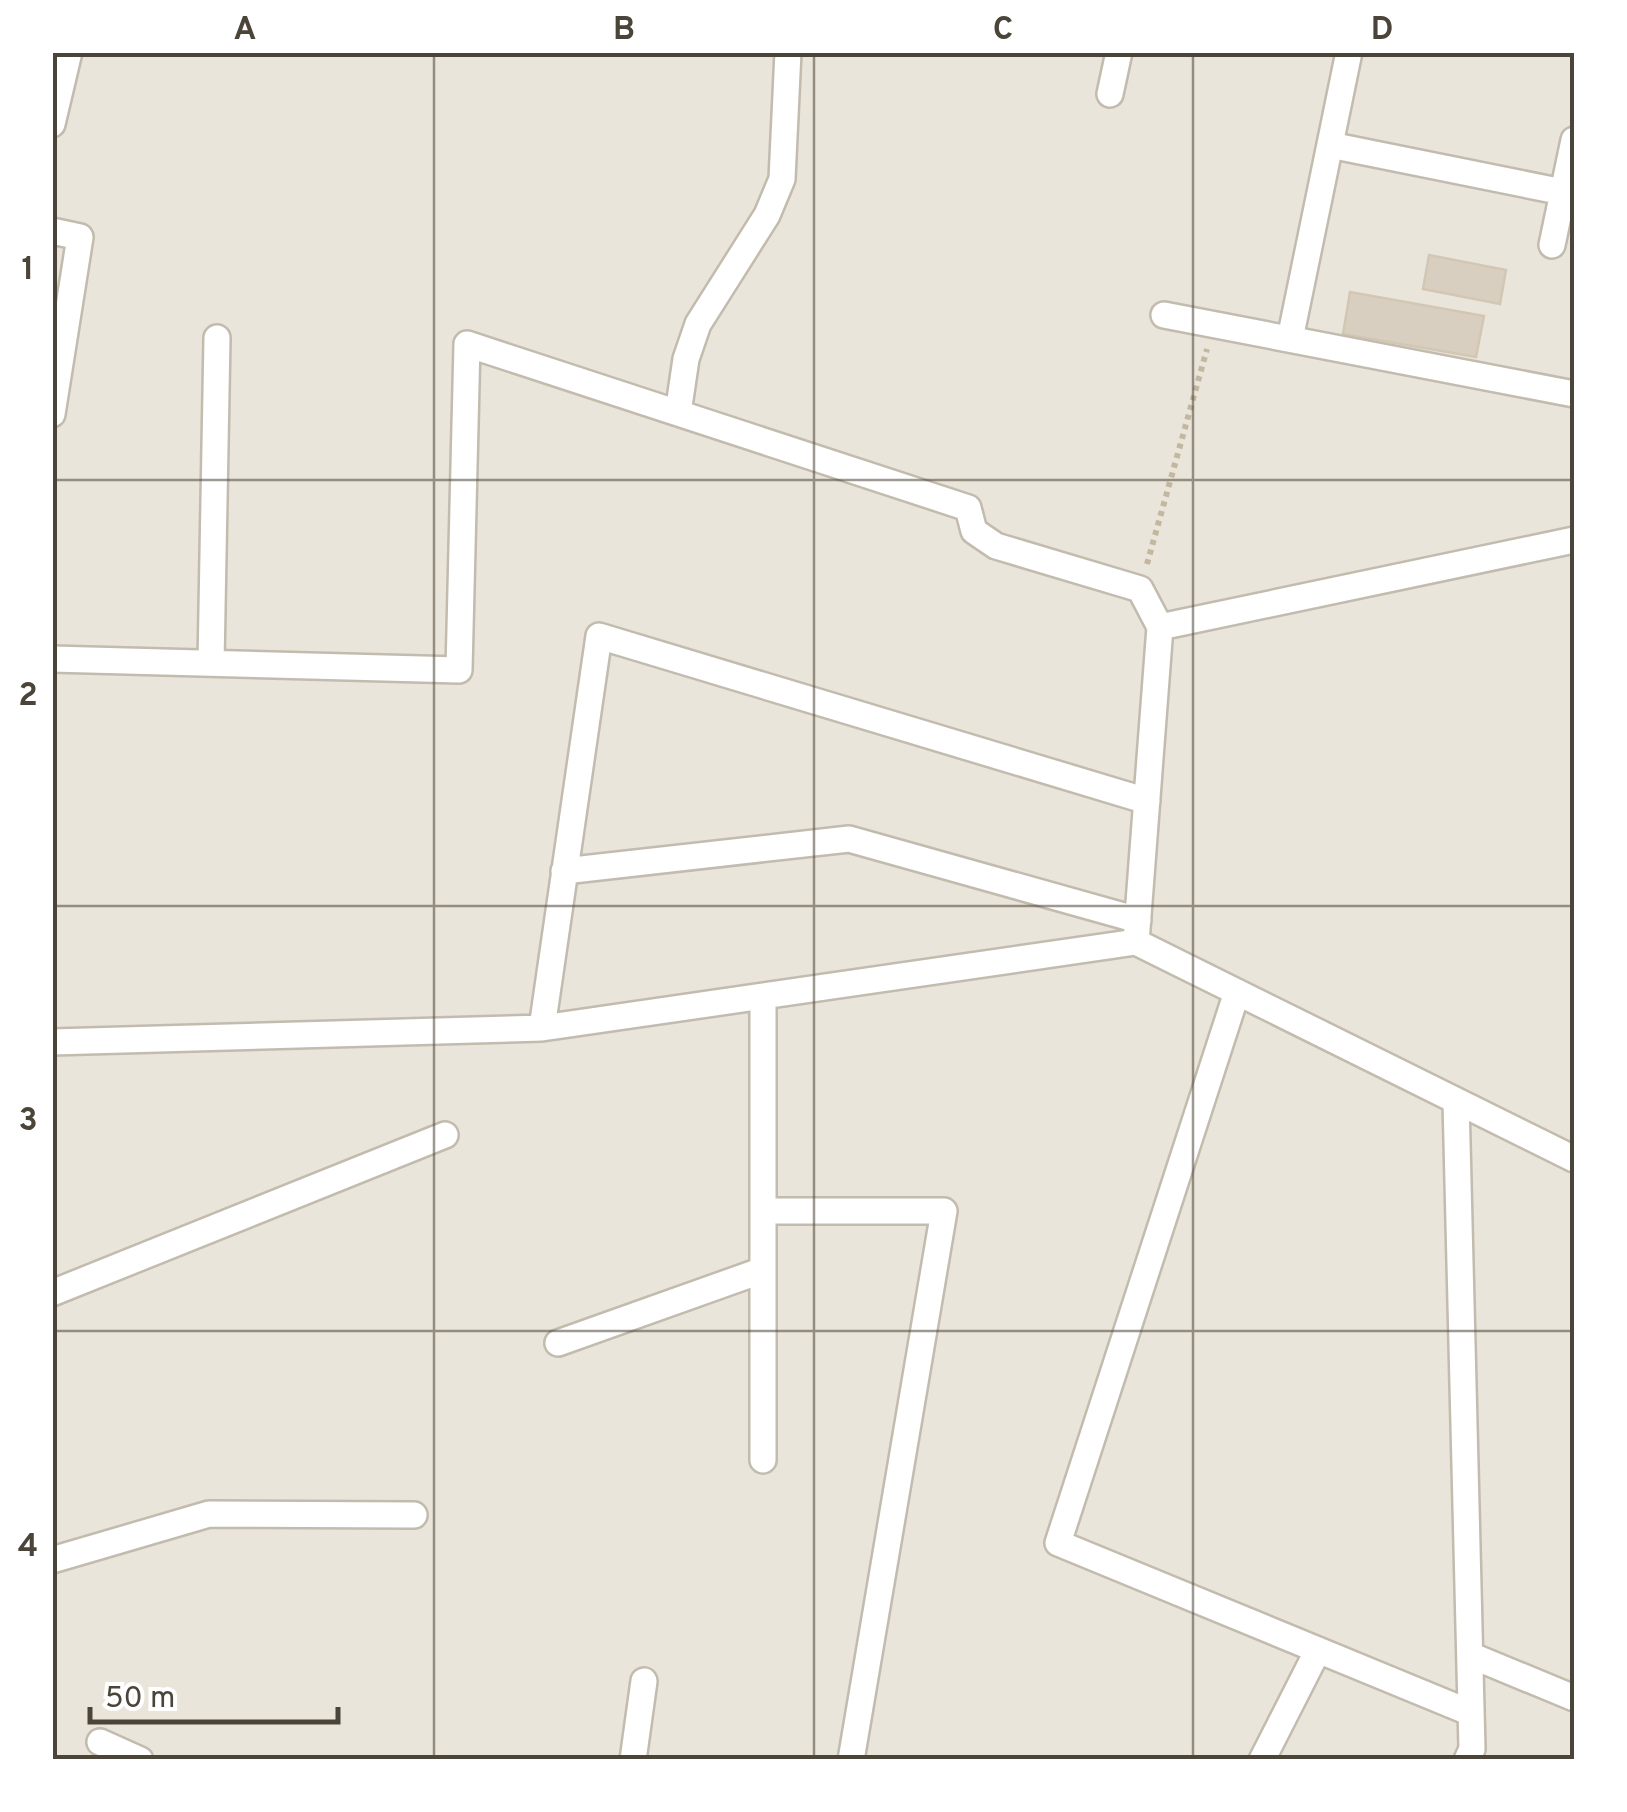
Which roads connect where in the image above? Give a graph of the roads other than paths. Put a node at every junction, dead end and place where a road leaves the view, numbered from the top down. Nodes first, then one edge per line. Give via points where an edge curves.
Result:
1 (69, 52) edge
2 (788, 52) edge
3 (1119, 52) edge
4 (1349, 52) edge
5 (1110, 94) dead end
6 (52, 124) edge
7 (1574, 140) edge
8 (1330, 146) junction
9 (1563, 192) junction
10 (52, 231) edge
11 (1552, 245) dead end
12 (1164, 314) dead end
13 (217, 338) dead end
14 (1290, 339) junction
15 (1574, 394) edge
16 (678, 413) junction
17 (52, 414) edge
18 (1574, 540) edge
19 (1160, 627) junction
20 (52, 660) edge
21 (211, 664) junction
22 (1146, 801) junction
23 (564, 871) junction
24 (1137, 931) junction
25 (1237, 992) junction
26 (763, 996) junction
27 (542, 1028) junction
28 (52, 1042) edge
29 (1456, 1100) junction
30 (445, 1135) dead end
31 (1574, 1159) edge
32 (763, 1211) junction
33 (764, 1270) junction
34 (52, 1293) edge
35 (558, 1343) dead end
36 (764, 1460) dead end
37 (414, 1515) dead end
38 (52, 1560) edge
39 (1318, 1650) junction
40 (1470, 1655) junction
41 (644, 1681) dead end
42 (1574, 1698) edge
43 (1471, 1713) junction
44 (100, 1742) dead end
45 (140, 1760) edge
46 (633, 1760) edge
47 (850, 1760) edge
48 (1262, 1760) edge
49 (1467, 1760) edge

1 - 6 street
2 - 16 street via 782,179 698,324
3 - 5 street
4 - 8 street
7 - 9 street
8 - 9 street
8 - 14 street
9 - 11 street
10 - 17 street via 80,237
12 - 14 street
13 - 21 street
14 - 15 street
16 - 19 street via 968,508 974,531 996,546 1140,588
16 - 21 street via 467,344 460,670
18 - 19 street
19 - 22 street
20 - 21 street
22 - 23 street via 599,636
22 - 24 street
23 - 24 street via 849,839
23 - 27 street
24 - 25 street
24 - 26 street
25 - 29 street
25 - 39 street via 1058,1543
26 - 27 street
26 - 32 street
27 - 28 street
29 - 31 street
29 - 40 street
30 - 34 street
32 - 33 street
32 - 47 street via 944,1211
33 - 35 street
33 - 36 street
37 - 38 street via 209,1514
39 - 43 street
39 - 48 street
40 - 42 street
40 - 43 street
41 - 46 street
43 - 49 street
44 - 45 street

